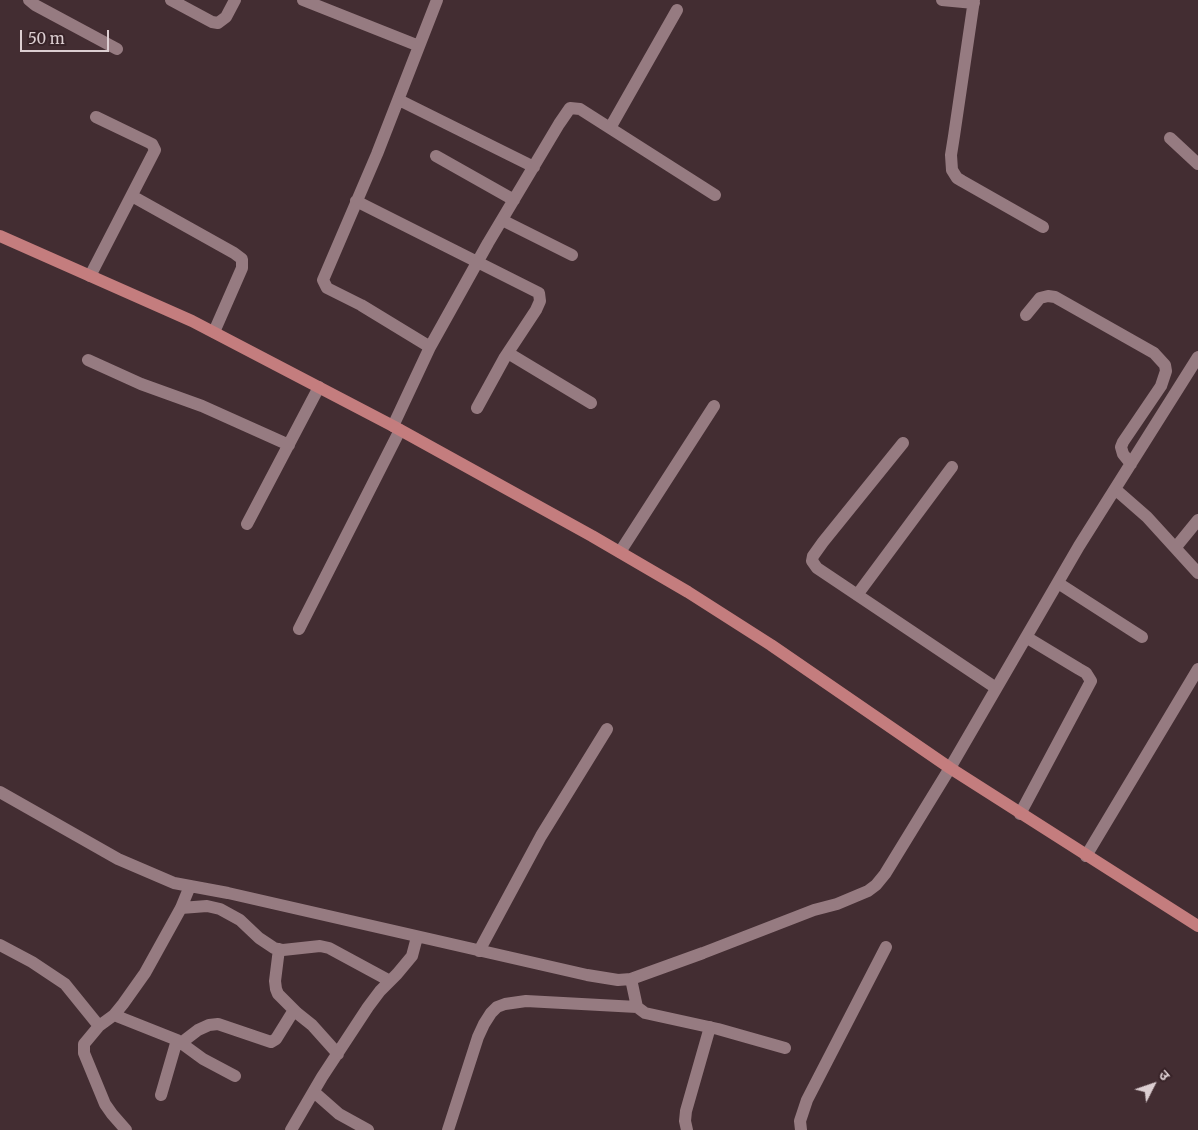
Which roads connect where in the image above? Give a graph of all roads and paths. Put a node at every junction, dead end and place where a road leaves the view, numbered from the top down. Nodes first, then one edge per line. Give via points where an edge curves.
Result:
1 (29, 0) edge
2 (171, 0) edge
3 (235, 0) edge
4 (303, 0) edge
5 (437, 0) edge
6 (942, 0) edge
7 (974, 2) edge
8 (677, 10) dead end
9 (419, 46) junction
10 (117, 49) dead end
11 (399, 100) junction
12 (96, 117) dead end
13 (610, 128) junction
14 (1170, 138) dead end
15 (436, 156) dead end
16 (1198, 164) edge
17 (534, 167) junction
18 (715, 195) dead end
19 (132, 196) junction
20 (356, 200) junction
21 (514, 200) junction
22 (502, 220) junction
23 (1043, 227) dead end
24 (0, 236) edge
25 (572, 255) dead end
26 (477, 262) junction
27 (90, 276) junction
28 (1026, 315) dead end
29 (214, 332) junction
30 (430, 347) junction
31 (508, 353) junction
32 (1198, 357) edge
33 (88, 360) dead end
34 (319, 387) junction
35 (591, 403) dead end
36 (714, 406) dead end
37 (477, 408) dead end
38 (397, 428) junction
39 (903, 443) dead end
40 (288, 445) junction
41 (1131, 464) junction
42 (952, 467) dead end
43 (1115, 489) junction
44 (1198, 520) edge
45 (247, 524) dead end
46 (1176, 547) junction
47 (620, 552) junction
48 (1198, 573) edge
49 (1058, 584) junction
50 (857, 595) junction
51 (299, 629) dead end
52 (1026, 637) junction
53 (1142, 637) dead end
54 (1198, 669) edge
55 (996, 688) junction
56 (607, 729) dead end
57 (950, 768) junction
58 (0, 792) edge
59 (1020, 814) junction
60 (1086, 856) junction
61 (187, 894) junction
62 (1198, 926) edge
63 (415, 943) junction
64 (0, 945) edge
65 (886, 947) dead end
66 (279, 949) junction
67 (479, 951) junction
68 (631, 979) junction
69 (390, 981) junction
70 (637, 1007) junction
71 (294, 1010) junction
72 (114, 1015) junction
73 (99, 1026) junction
74 (710, 1027) junction
75 (179, 1042) junction
76 (785, 1048) dead end
77 (338, 1054) junction
78 (235, 1076) dead end
79 (314, 1092) junction
80 (161, 1095) dead end
81 (126, 1130) edge
82 (291, 1130) edge
83 (368, 1130) edge
84 (448, 1130) edge
85 (687, 1130) edge
86 (801, 1130) edge

1 - 10 street
2 - 3 street via 218,23 226,17
4 - 9 street
5 - 9 street
6 - 7 street
7 - 23 street via 951,156 952,170 957,178
8 - 13 street
9 - 11 street
11 - 17 street
11 - 20 street
12 - 19 street via 154,147
13 - 17 street via 580,109 570,108
13 - 18 street
14 - 16 street
15 - 21 street
17 - 21 street
19 - 27 street
19 - 29 street via 242,259 242,268
20 - 26 street
20 - 30 street via 323,276 324,285
21 - 22 street
22 - 25 street
22 - 26 street
24 - 27 main road
26 - 30 street
26 - 31 street via 536,290 540,296 536,310
27 - 29 main road
28 - 41 street via 1040,298 1055,297 1154,353 1165,365 1161,386 1123,442 1123,454
29 - 34 main road
30 - 38 street
31 - 35 street
31 - 37 street
32 - 41 street
33 - 40 street
34 - 38 main road
34 - 40 street
36 - 47 street
38 - 47 main road
38 - 51 street
39 - 50 street via 813,556 816,568
40 - 45 street
41 - 43 street
42 - 50 street
43 - 46 street
43 - 49 street
44 - 46 street
46 - 48 street
47 - 57 main road via 688,592
49 - 52 street
49 - 53 street
50 - 55 street
52 - 55 street
52 - 59 street via 1086,673 1091,681
54 - 60 street
55 - 57 street
56 - 67 street via 541,836
57 - 59 main road
57 - 68 street via 885,874 868,891
58 - 61 street
59 - 60 main road
60 - 62 main road
61 - 63 street via 237,895
61 - 66 street via 240,920
61 - 72 street via 145,973
63 - 67 street
63 - 69 street via 405,965
64 - 73 street via 65,984
65 - 86 street via 807,1100 800,1121
66 - 69 street via 329,948
66 - 71 street via 276,989
67 - 68 street via 587,975
68 - 70 street
69 - 77 street via 368,1007
70 - 74 street via 650,1015
70 - 84 street via 526,1001 497,1007 478,1037
71 - 75 street via 271,1042 218,1024 198,1030
71 - 77 street
72 - 73 street
72 - 75 street
73 - 81 street via 84,1044 84,1053 105,1104
74 - 76 street
74 - 85 street via 686,1111
75 - 78 street
75 - 80 street
77 - 79 street
79 - 82 street
79 - 83 street via 339,1114

